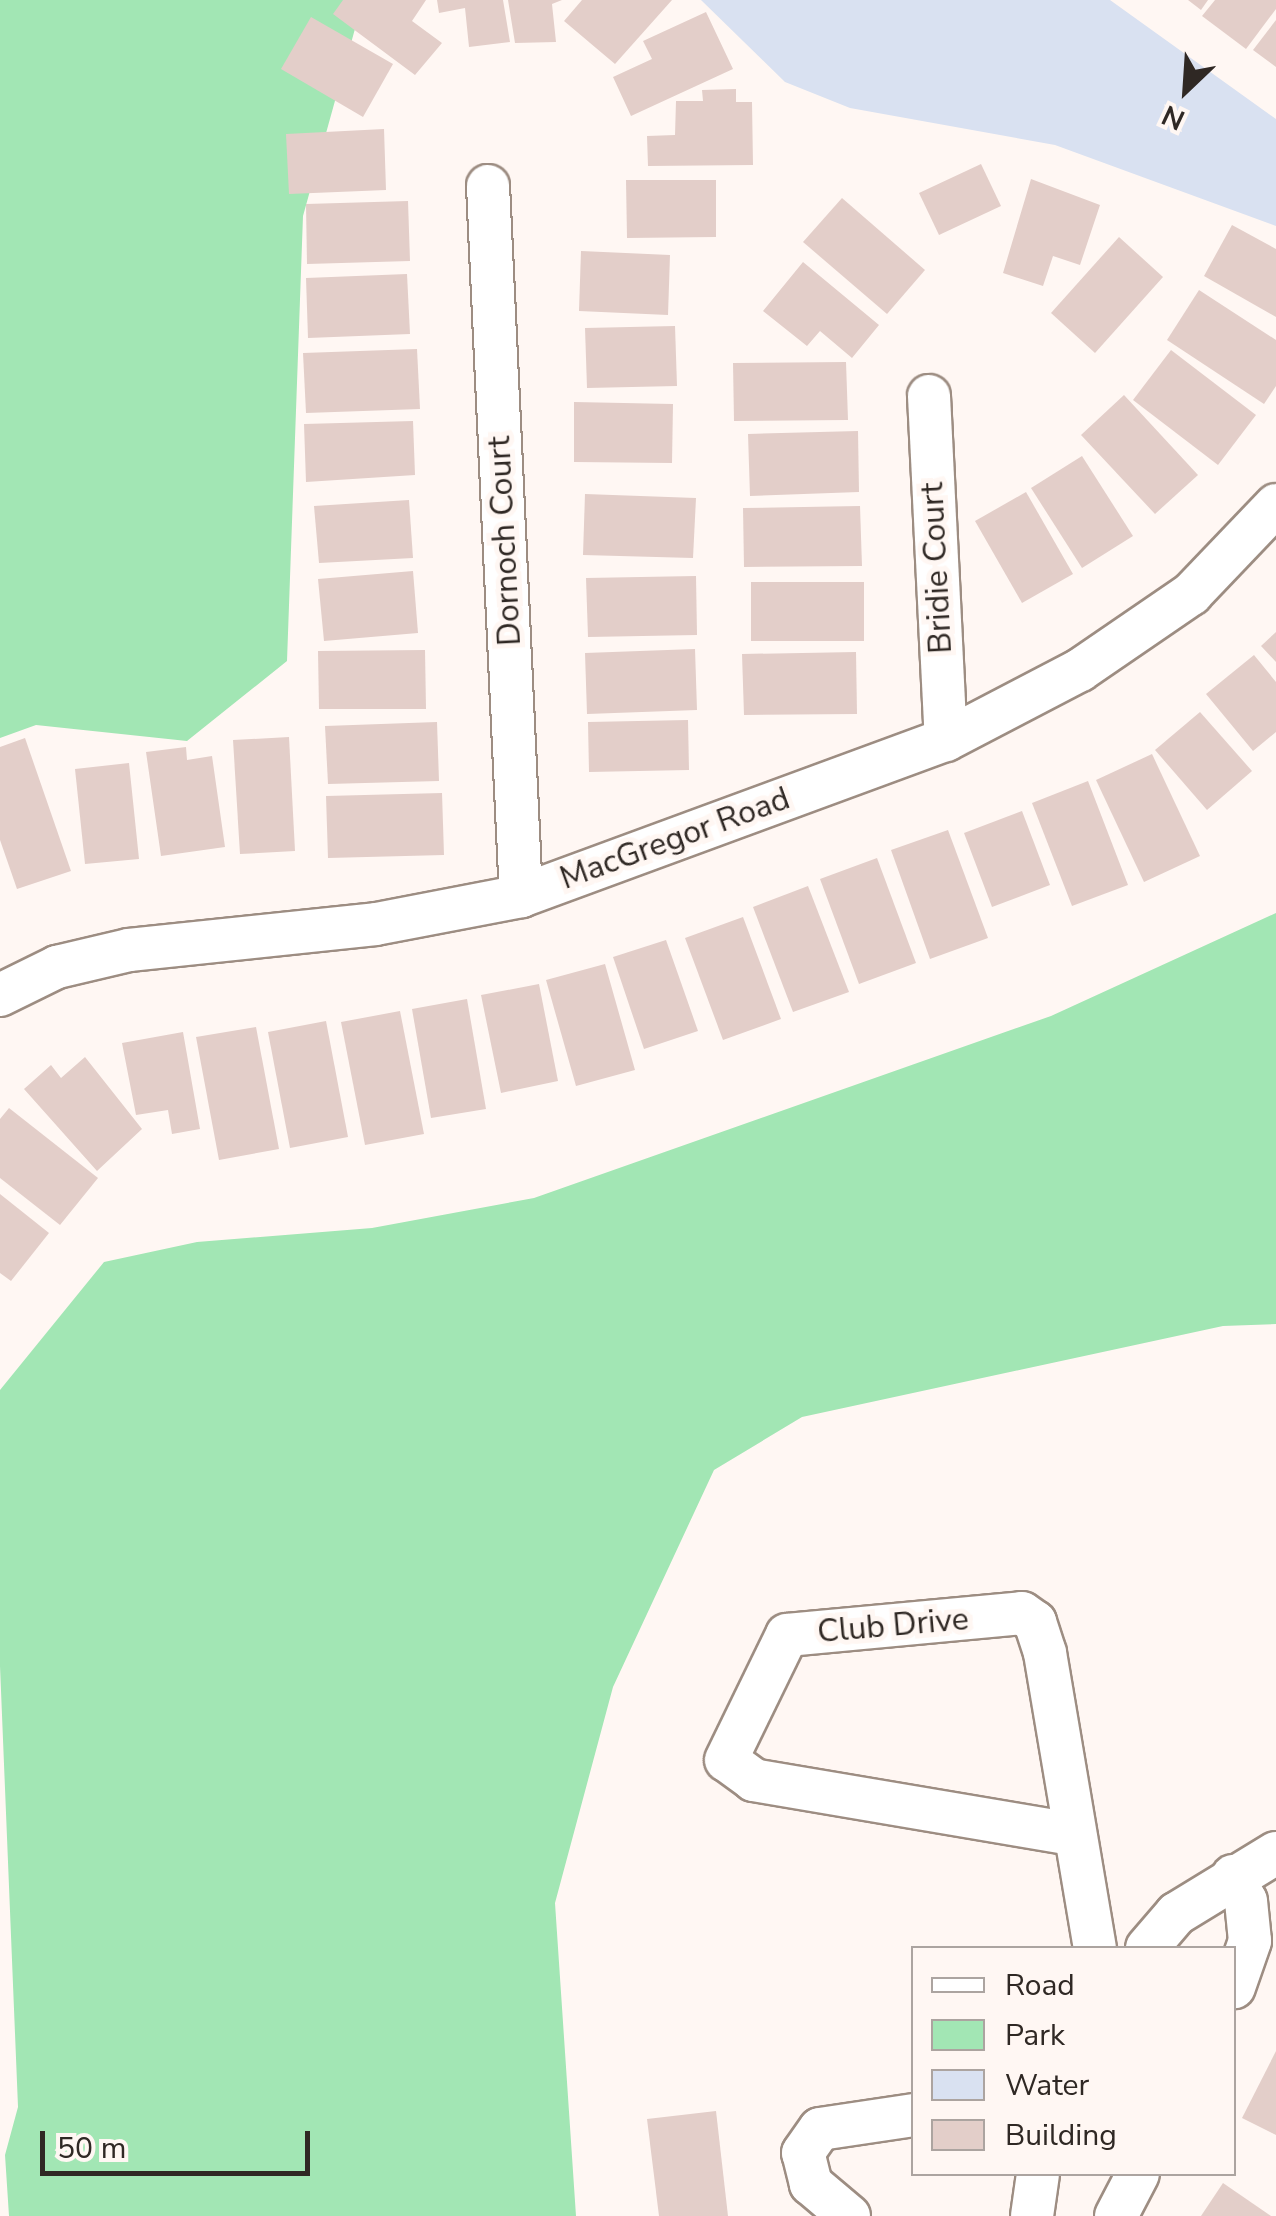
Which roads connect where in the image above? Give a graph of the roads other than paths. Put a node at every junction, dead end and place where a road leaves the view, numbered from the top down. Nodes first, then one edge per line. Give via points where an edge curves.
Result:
1 (488, 186) dead end
2 (929, 396) dead end
3 (1276, 505) edge
4 (946, 740) junction
5 (521, 896) junction
6 (0, 995) edge
7 (1072, 1834) junction
8 (1276, 1852) edge
9 (1233, 1876) junction
10 (1095, 1946) edge
11 (1148, 1946) edge
12 (1236, 1981) edge
13 (911, 2115) edge
14 (1038, 2176) edge
15 (1137, 2176) edge
16 (849, 2216) edge
17 (1032, 2216) edge
18 (1116, 2216) edge

1 - 5 street, Dornoch Court
2 - 4 street, Bridie Court
3 - 4 street, MacGregor Road via 1191,594 1080,670
4 - 5 street, MacGregor Road
5 - 6 street, MacGregor Road via 376,924 129,950 58,967
7 - 7 street, Club Drive via 1045,1654 1035,1622 1022,1613 788,1636 726,1760 754,1780
7 - 10 street, Club Drive
8 - 9 street
9 - 11 street via 1176,1914
9 - 12 street via 1246,1901 1250,1941
13 - 16 street via 820,2129 803,2153 811,2184
14 - 17 street
15 - 18 street

